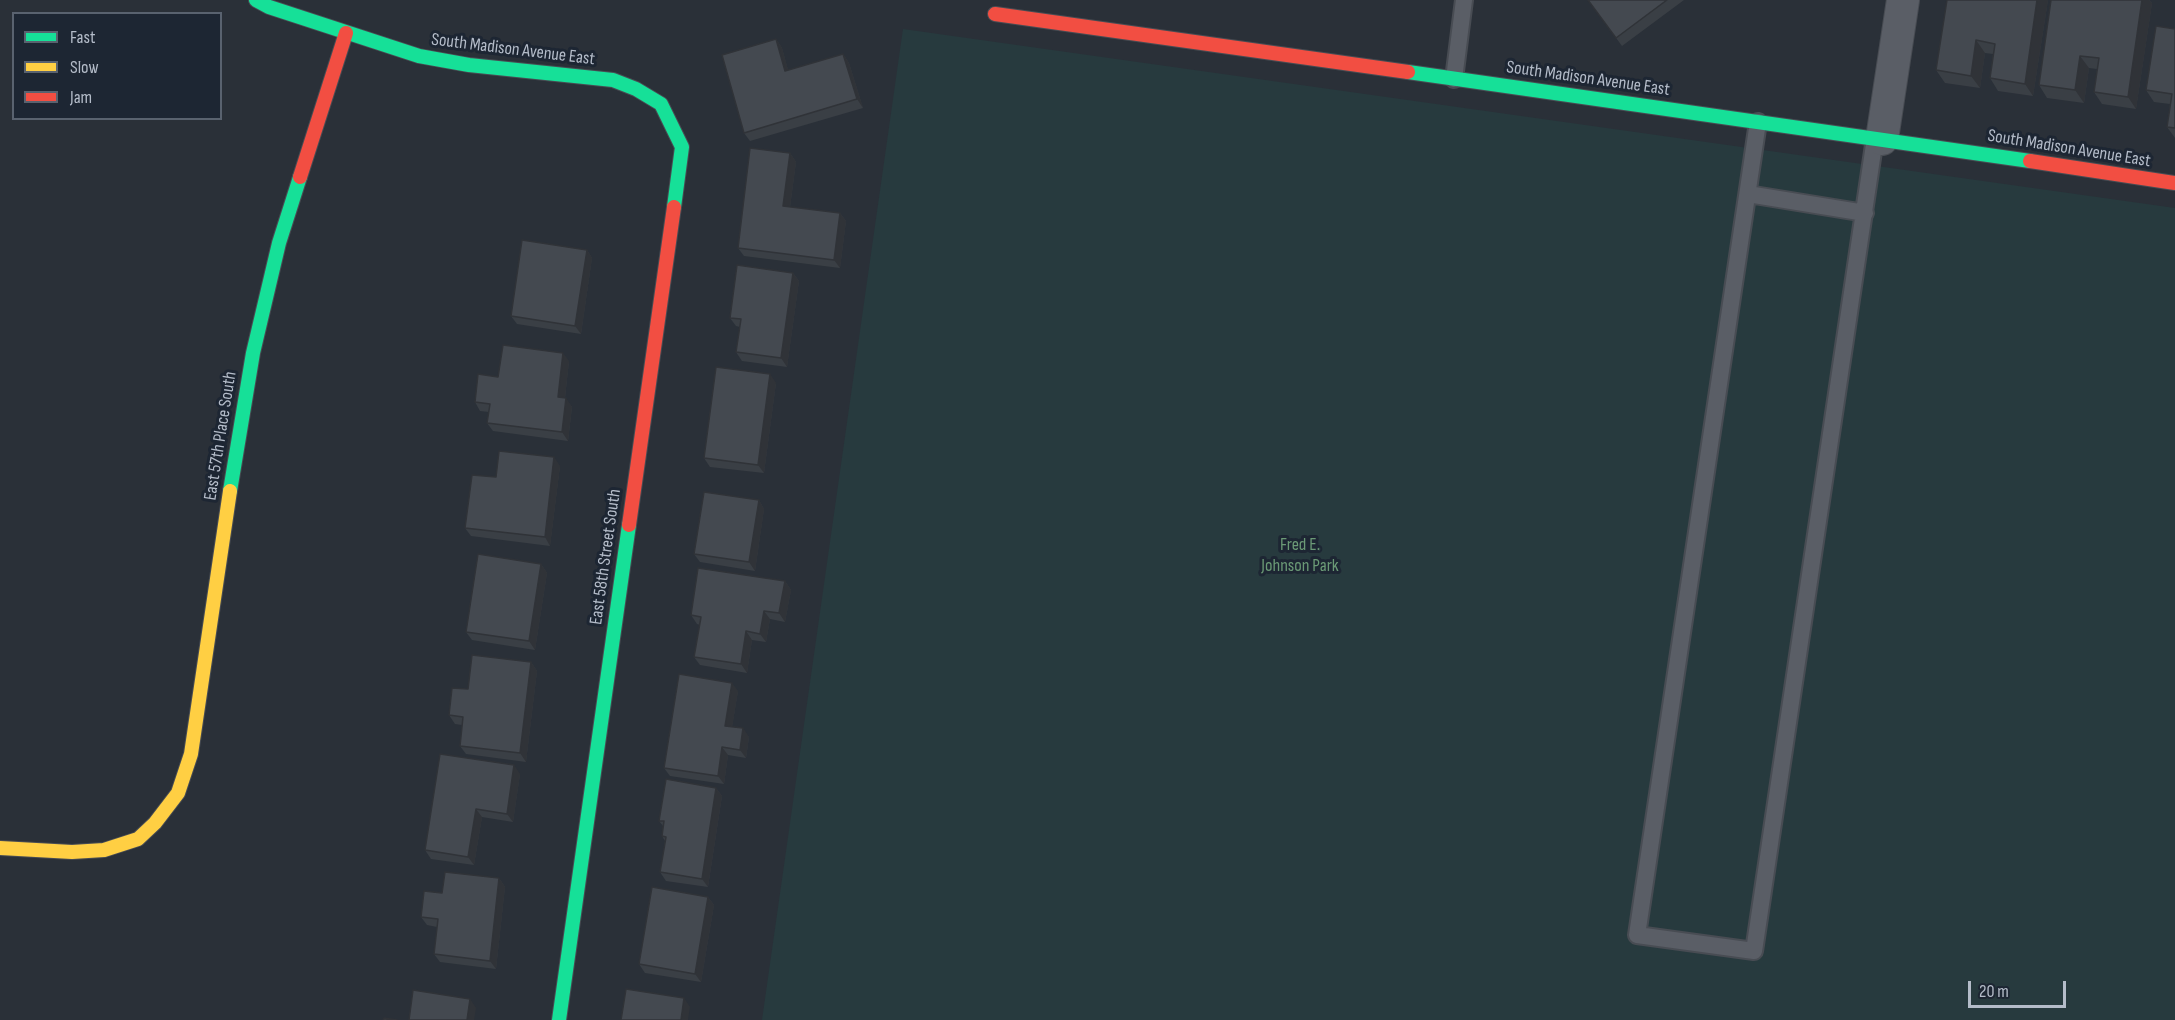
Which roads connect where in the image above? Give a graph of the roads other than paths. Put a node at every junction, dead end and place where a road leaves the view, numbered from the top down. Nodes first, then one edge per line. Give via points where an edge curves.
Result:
1 (256, 0) edge
2 (1464, 0) edge
3 (1903, 0) edge
4 (995, 14) dead end
5 (346, 33) junction
6 (1454, 79) junction
7 (661, 104) joint
8 (1758, 122) junction
9 (1879, 139) junction
10 (2175, 183) edge
11 (1748, 194) junction
12 (1865, 213) junction
13 (0, 848) edge
14 (559, 1020) edge

1 - 5 street, South Madison Avenue East
2 - 6 lane
3 - 9 street
4 - 6 street, South Madison Avenue East
5 - 7 street, South Madison Avenue East via 419,56 469,65 613,80
5 - 13 street, East 57th Place South via 279,243 253,353 191,754 178,793 138,839 104,850
6 - 8 street, South Madison Avenue East
7 - 14 street, East 58th Street South via 682,147
8 - 9 street, South Madison Avenue East
8 - 11 lane
9 - 10 street, South Madison Avenue East
9 - 12 lane
11 - 12 lane
11 - 12 lane via 1637,935 1754,951

